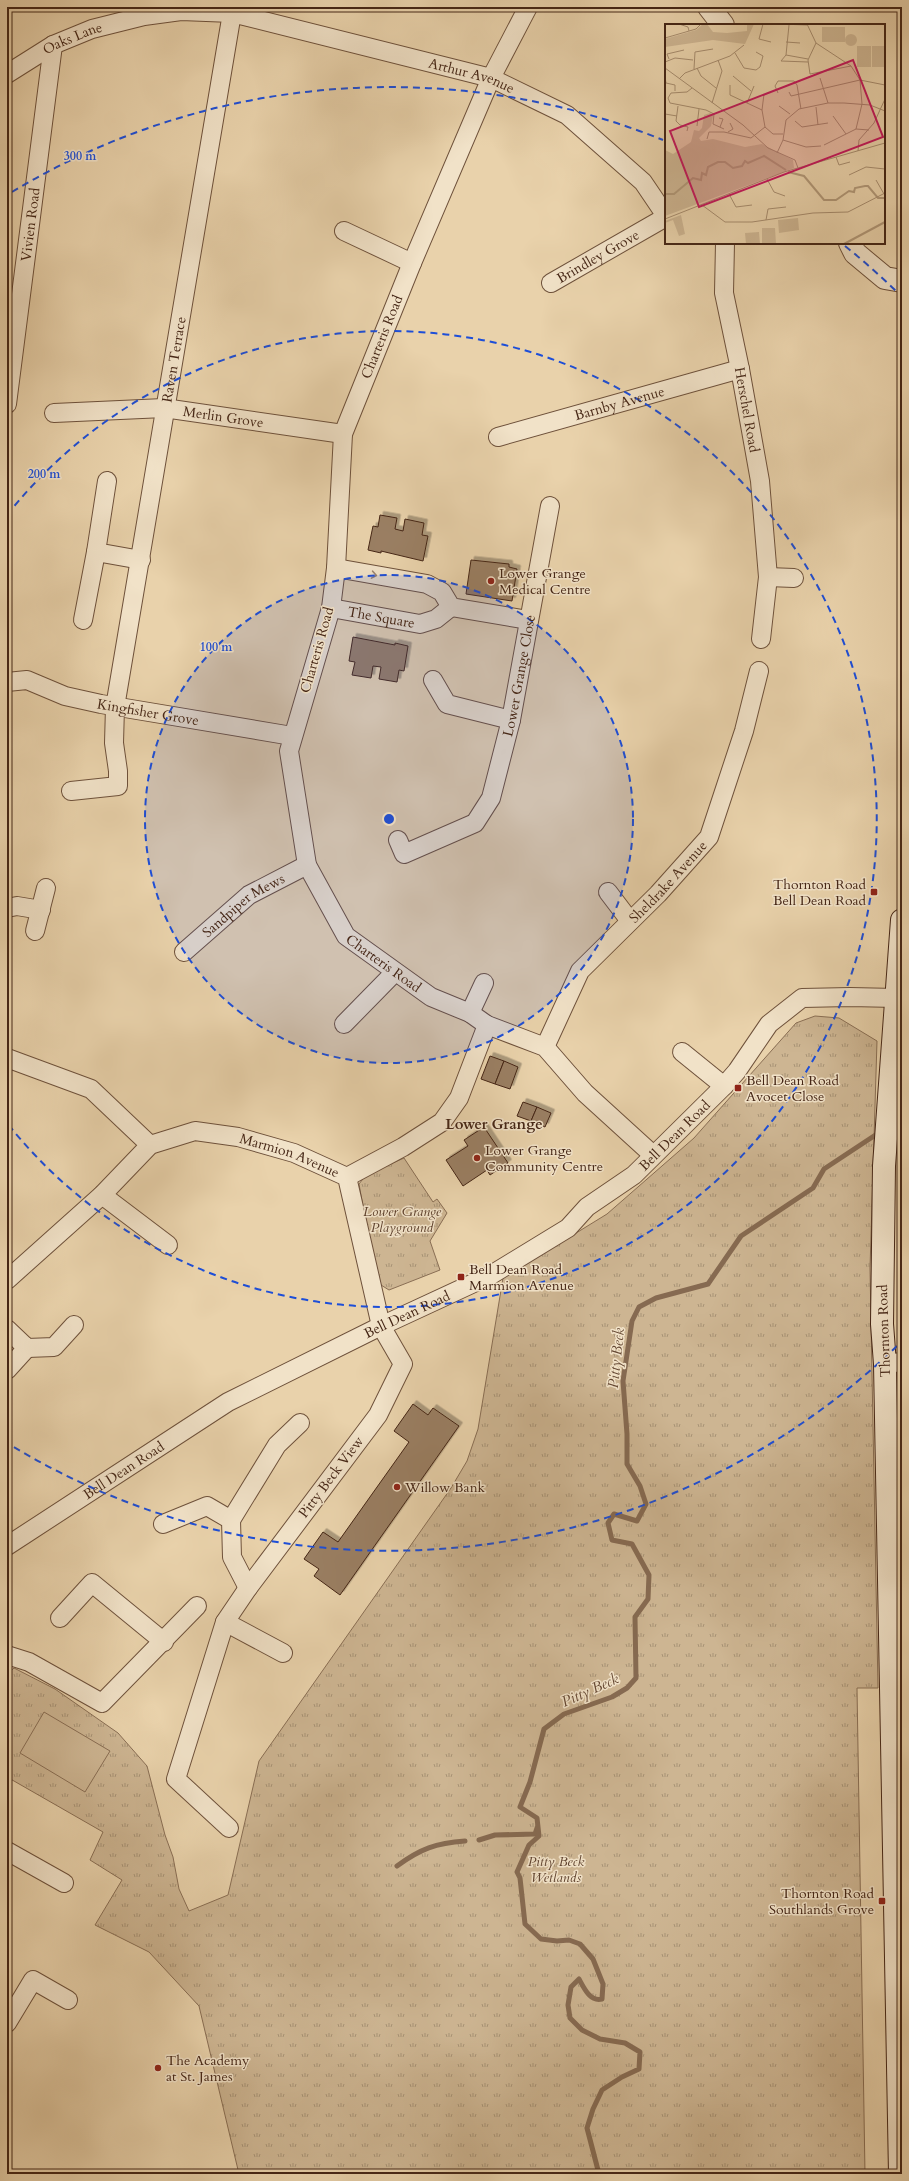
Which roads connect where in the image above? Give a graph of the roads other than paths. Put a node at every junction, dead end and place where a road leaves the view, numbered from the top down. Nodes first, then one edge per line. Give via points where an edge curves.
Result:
1 (528, 7) edge
2 (708, 7) edge
3 (234, 10) edge
4 (722, 24) edge
5 (53, 45) junction
6 (7, 74) edge
7 (491, 78) junction
8 (665, 215) edge
9 (665, 218) edge
10 (344, 231) dead end
11 (725, 244) edge
12 (850, 244) edge
13 (412, 263) junction
14 (902, 281) edge
15 (551, 283) dead end
16 (740, 369) junction
17 (7, 404) edge
18 (164, 408) junction
19 (54, 413) dead end
20 (343, 434) junction
21 (498, 437) dead end
22 (107, 482) dead end
23 (550, 506) dead end
24 (96, 552) junction
25 (141, 560) junction
26 (336, 568) junction
27 (768, 577) junction
28 (794, 578) dead end
29 (452, 607) junction
30 (331, 608) junction
31 (83, 620) dead end
32 (528, 620) junction
33 (761, 639) dead end
34 (759, 671) dead end
35 (433, 680) dead end
36 (7, 682) edge
37 (115, 707) junction
38 (512, 720) junction
39 (292, 736) junction
40 (71, 791) dead end
41 (398, 840) dead end
42 (307, 865) junction
43 (46, 888) dead end
44 (608, 892) dead end
45 (7, 908) edge
46 (41, 910) junction
47 (902, 920) edge
48 (630, 921) junction
49 (35, 931) dead end
50 (184, 952) dead end
51 (395, 972) junction
52 (484, 983) dead end
53 (896, 998) junction
54 (470, 1013) junction
55 (344, 1024) dead end
56 (487, 1025) junction
57 (545, 1047) junction
58 (682, 1052) dead end
59 (7, 1058) edge
60 (724, 1086) junction
61 (150, 1145) junction
62 (653, 1155) junction
63 (347, 1177) junction
64 (102, 1195) junction
65 (168, 1245) dead end
66 (11, 1270) edge
67 (74, 1325) dead end
68 (381, 1326) junction
69 (7, 1329) edge
70 (28, 1348) junction
71 (893, 1363) edge
72 (7, 1370) edge
73 (300, 1423) dead end
74 (231, 1520) junction
75 (163, 1524) dead end
76 (7, 1546) edge
77 (248, 1588) junction
78 (197, 1606) dead end
79 (60, 1618) dead end
80 (226, 1622) junction
81 (164, 1642) junction
82 (283, 1653) dead end
83 (7, 1655) edge
84 (898, 1818) edge
85 (229, 1828) dead end
86 (7, 1851) edge
87 (64, 1883) dead end
88 (68, 2000) dead end
89 (7, 2023) edge
90 (901, 2141) edge
91 (900, 2174) edge

1 - 7 street, Charteris Road
2 - 4 main road
3 - 5 street, Oaks Lane via 182,11 144,16 92,29
3 - 7 street, Arthur Avenue
3 - 18 street, Raven Terrace
5 - 6 street, Oaks Lane
5 - 17 street, Vivien Road
7 - 8 street, Arthur Avenue via 567,114 643,182
7 - 13 street, Charteris Road
9 - 15 street, Brindley Grove
10 - 13 street
11 - 16 street, Herschel Road via 724,293
12 - 14 main road via 855,254 885,278
13 - 20 street, Charteris Road
16 - 21 street, Barnby Avenue
16 - 27 street, Herschel Road via 760,481
18 - 19 street, Merlin Grove
18 - 20 street, Merlin Grove
18 - 25 street, Raven Terrace
20 - 26 street, Charteris Road
22 - 24 street
23 - 32 street, Lower Grange Close
24 - 25 street
24 - 31 street
25 - 37 street, Raven Terrace
26 -> 29 street via 428,584 442,592
26 - 30 street, Charteris Road
27 - 28 street
27 - 33 street, Herschel Road
29 - 30 street, The Square via 436,619 420,624
29 - 32 street
30 - 39 street, Charteris Road
32 - 38 street, Lower Grange Close
34 - 48 street, Sheldrake Avenue via 744,731 709,837
35 - 38 street via 447,704
36 - 37 street, Kingfisher Grove via 27,680 65,696
37 - 39 street, Kingfisher Grove
37 - 40 street, Raven Terrace via 114,743 118,786
38 - 41 street, Lower Grange Close via 491,798 475,823 404,854
39 - 42 street, Charteris Road via 289,751
42 - 50 street, Sandpiper Mews via 249,895
42 - 51 street, Charteris Road via 346,936
43 - 46 street
44 - 48 street
45 - 46 street via 17,906
46 - 49 street
47 - 53 main road, Thornton Road
48 - 57 street, Sheldrake Avenue via 580,971
51 - 54 street, Charteris Road via 431,997
51 - 55 street
52 - 54 street
53 - 60 street, Bell Dean Road via 802,998 769,1024
53 - 71 main road, Thornton Road via 884,1166 882,1324
54 - 56 street, Charteris Road
56 - 57 street, Charteris Road
56 - 63 street via 458,1098 442,1122 403,1147
57 - 62 street, Charteris Road via 585,1093
58 - 60 street
59 - 61 street via 91,1089
60 - 62 street, Bell Dean Road
61 - 63 street, Marmion Avenue via 195,1131 238,1138 294,1153
61 - 64 street, Marmion Avenue
62 - 68 street, Bell Dean Road via 634,1175 586,1207 568,1228 491,1275
63 - 68 street, Marmion Avenue
64 - 65 street
64 - 66 street, Marmion Avenue
67 - 70 street via 54,1348
68 - 76 street, Bell Dean Road via 228,1402
68 - 77 street, Pitty Beck View via 403,1364 378,1415
69 - 70 street
70 - 72 street
71 - 84 main road, Thornton Road
73 - 74 street via 277,1445
74 - 75 street via 207,1506
74 - 77 street via 232,1557
77 - 80 street, Pitty Beck View
78 - 81 street
79 - 81 street via 92,1583
80 - 82 street
80 - 85 street, Pitty Beck View via 176,1779
81 - 83 street via 102,1703 29,1662
84 - 90 main road, Thornton Road
86 - 87 street
88 - 89 street via 33,1980
90 - 91 main road, Thornton Road

